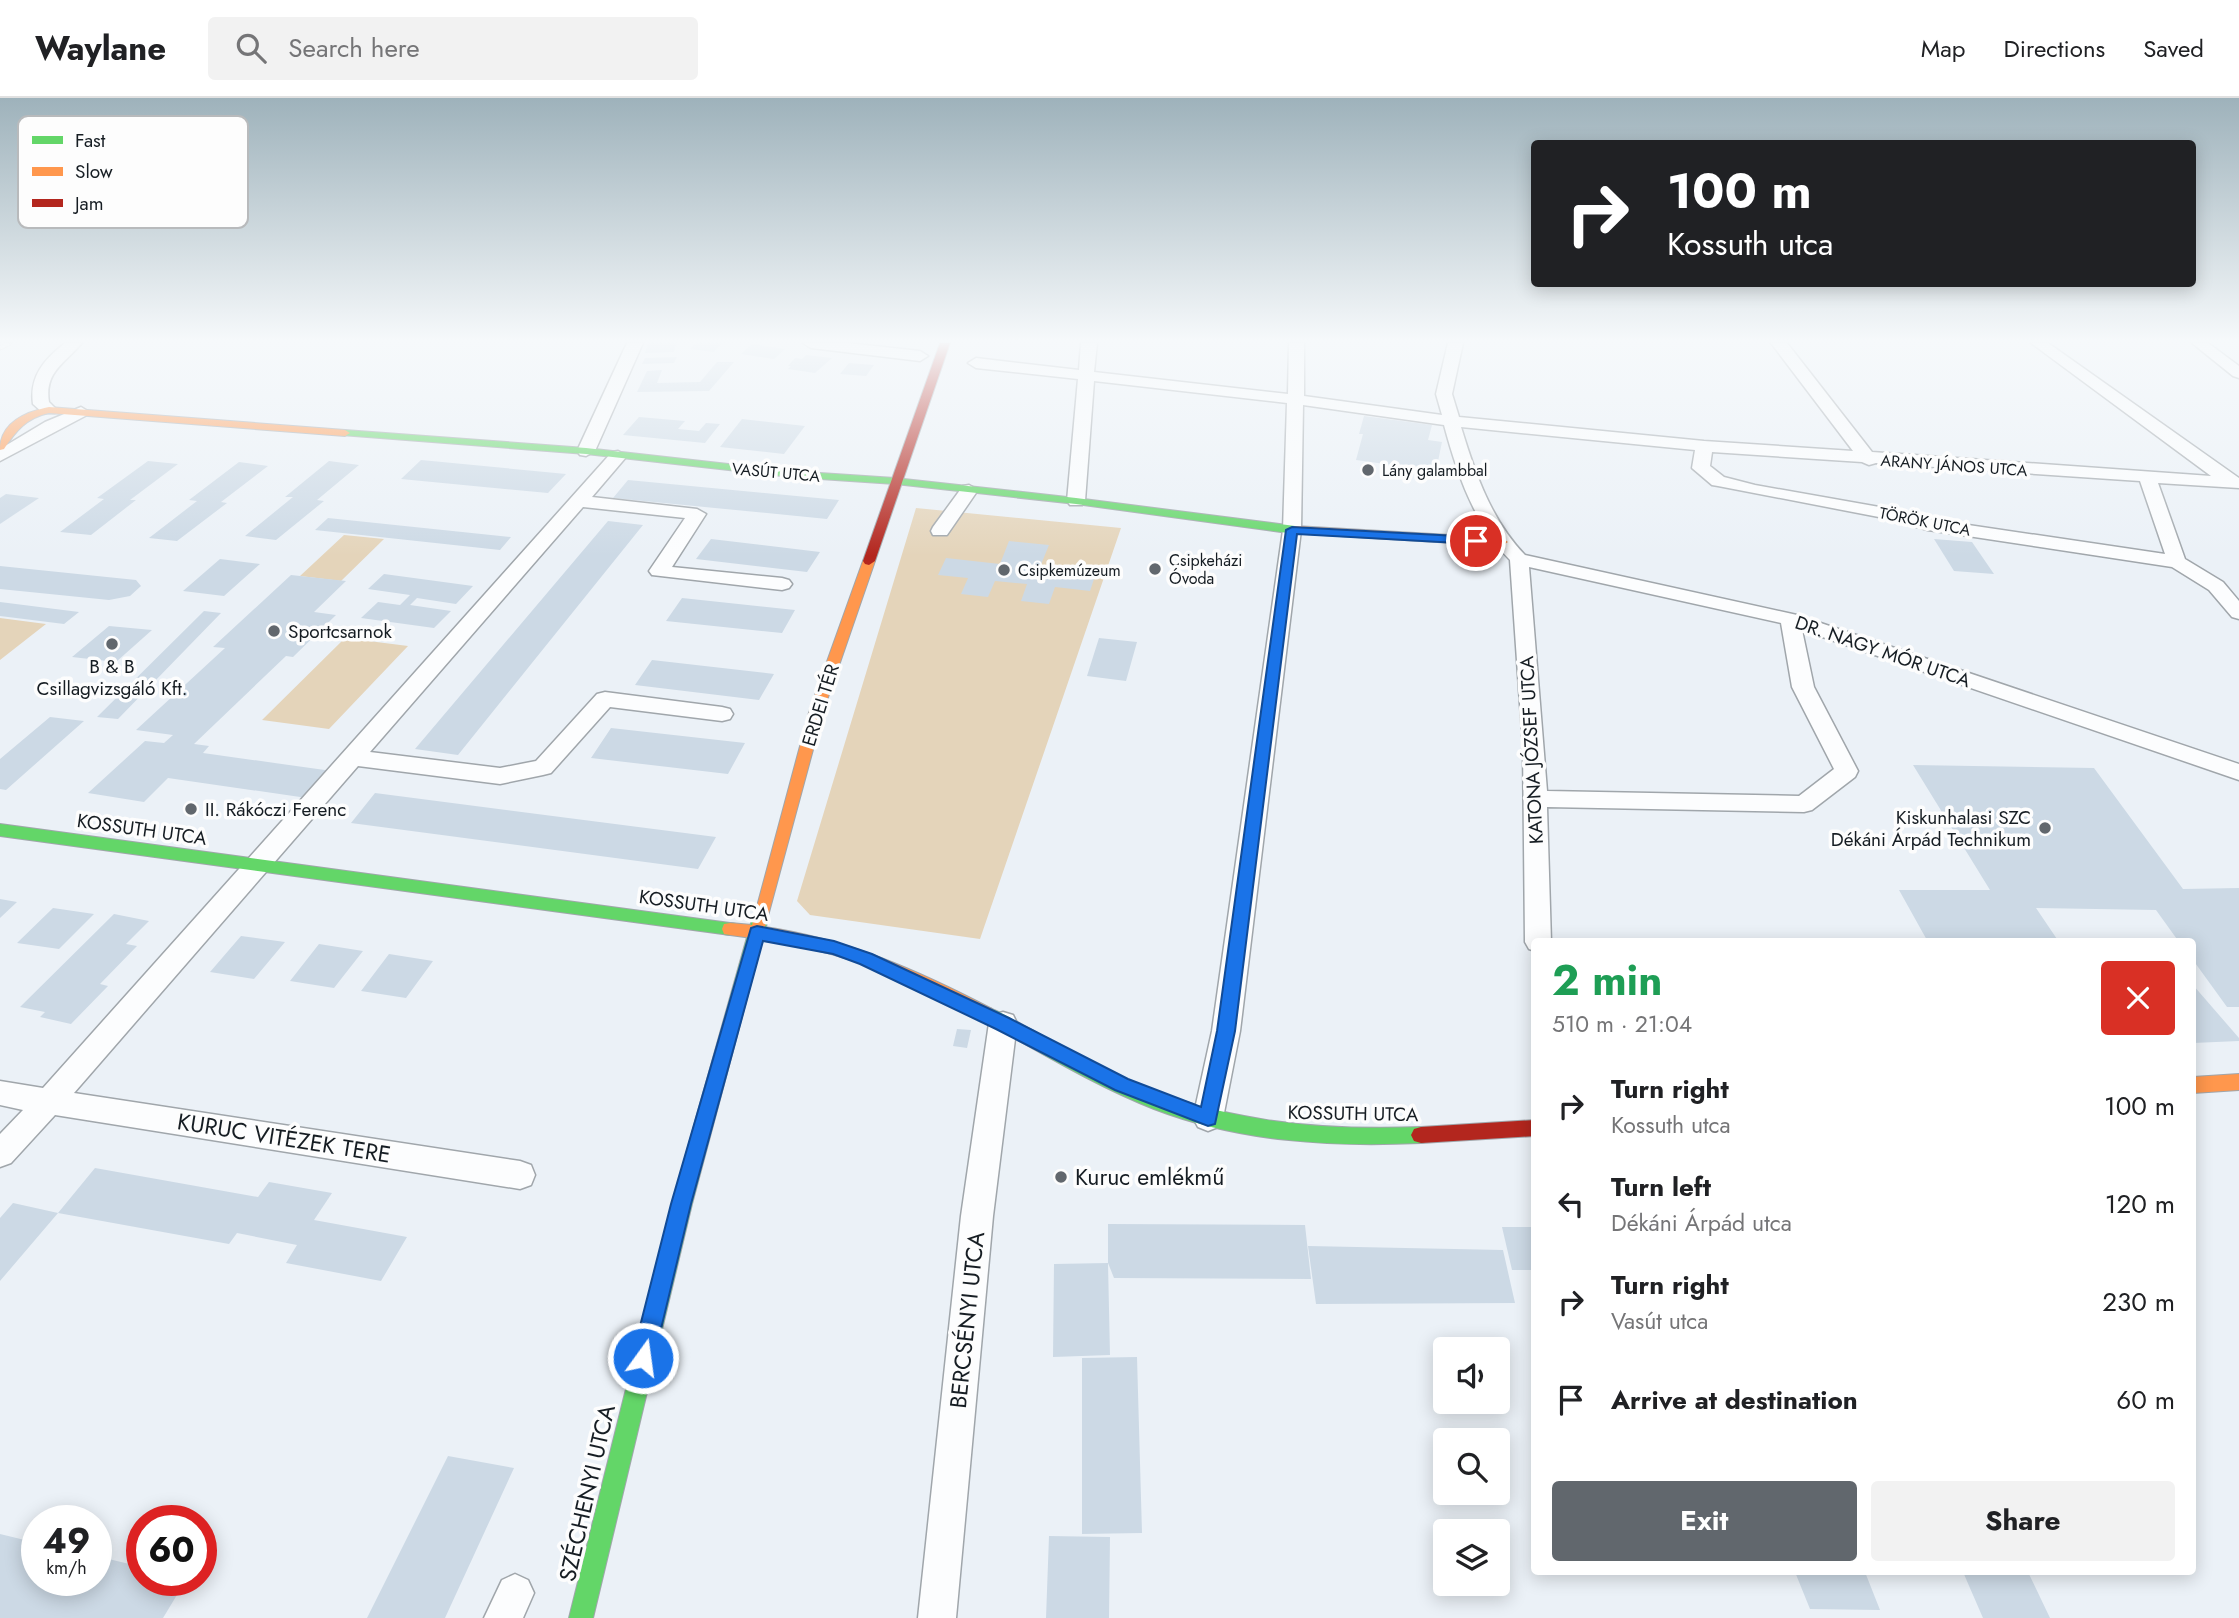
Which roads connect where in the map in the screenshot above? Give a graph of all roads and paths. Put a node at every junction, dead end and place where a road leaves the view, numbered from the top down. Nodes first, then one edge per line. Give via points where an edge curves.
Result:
1 (29, 414) edge
2 (77, 414) edge
3 (105, 414) edge
4 (603, 414) edge
5 (919, 414) edge
6 (1083, 414) edge
7 (1293, 414) edge
8 (1400, 414) edge
9 (1449, 414) edge
10 (1834, 414) edge
11 (2138, 414) edge
12 (1451, 421) junction
13 (1704, 446) junction
14 (0, 447) edge
15 (586, 452) junction
16 (0, 456) edge
17 (618, 456) junction
18 (1869, 460) junction
19 (2148, 478) junction
20 (895, 481) junction
21 (2235, 483) edge
22 (969, 490) junction
23 (579, 501) junction
24 (1076, 501) junction
25 (1292, 530) junction
26 (940, 531) dead end
27 (1502, 542) junction
28 (1519, 559) junction
29 (2177, 562) junction
30 (782, 584) dead end
31 (2239, 613) edge
32 (1790, 619) junction
33 (722, 714) dead end
34 (354, 758) junction
35 (2239, 772) edge
36 (1534, 799) junction
37 (0, 830) edge
38 (257, 867) junction
39 (757, 933) junction
40 (1538, 938) edge
41 (1003, 1023) junction
42 (2239, 1082) edge
43 (2196, 1085) edge
44 (0, 1093) edge
45 (49, 1102) junction
46 (1208, 1118) junction
47 (1531, 1128) edge
48 (0, 1154) edge
49 (520, 1175) dead end
50 (581, 1618) edge
51 (937, 1618) edge

1 - 14 street via 9,428
2 - 16 street
3 - 15 street, VASÚT UTCA
4 - 15 street
5 - 20 street
6 - 24 street
7 - 25 street
8 - 12 street, ARANY JÁNOS UTCA
9 - 12 street
10 - 18 street
11 - 21 street
12 - 13 street, ARANY JÁNOS UTCA
12 - 27 street via 1467,477
13 - 18 street, ARANY JÁNOS UTCA
13 - 29 street, TÖRÖK UTCA via 1701,468 1718,481 1928,524
15 - 17 street, VASÚT UTCA
17 - 20 street, VASÚT UTCA
17 - 23 street
18 - 19 street, ARANY JÁNOS UTCA
19 - 21 street, ARANY JÁNOS UTCA
19 - 29 street
20 - 22 street, VASÚT UTCA
20 - 39 street, ERDEI TÉR via 817,709
22 - 24 street, VASÚT UTCA
22 - 26 street
23 - 30 street via 697,514 659,571
23 - 34 street
24 - 25 street, VASÚT UTCA
25 - 27 street, VASÚT UTCA
25 - 46 street via 1227,1017
27 - 28 street
28 - 32 street, DR. NAGY MÓR UTCA
28 - 36 street, KATONA JÓZSEF UTCA
29 - 31 street via 2216,586
32 - 35 street, DR. NAGY MÓR UTCA
32 - 36 street via 1803,687 1847,771 1804,804
33 - 34 street via 605,699 543,767 500,776
34 - 38 street
36 - 40 street, KATONA JÓZSEF UTCA
37 - 38 street, KOSSUTH UTCA
38 - 39 street, KOSSUTH UTCA
38 - 45 street
39 - 41 street, KOSSUTH UTCA via 866,959
39 - 50 street, SZÉCHENYI UTCA via 681,1204
41 - 46 street, KOSSUTH UTCA via 1122,1085
41 - 51 street, BERCSÉNYI UTCA via 977,1216
42 - 43 street
44 - 45 street, KURUC VITÉZEK TERE
45 - 48 street
45 - 49 street, KURUC VITÉZEK TERE
46 - 47 street, KOSSUTH UTCA via 1251,1129 1318,1137

